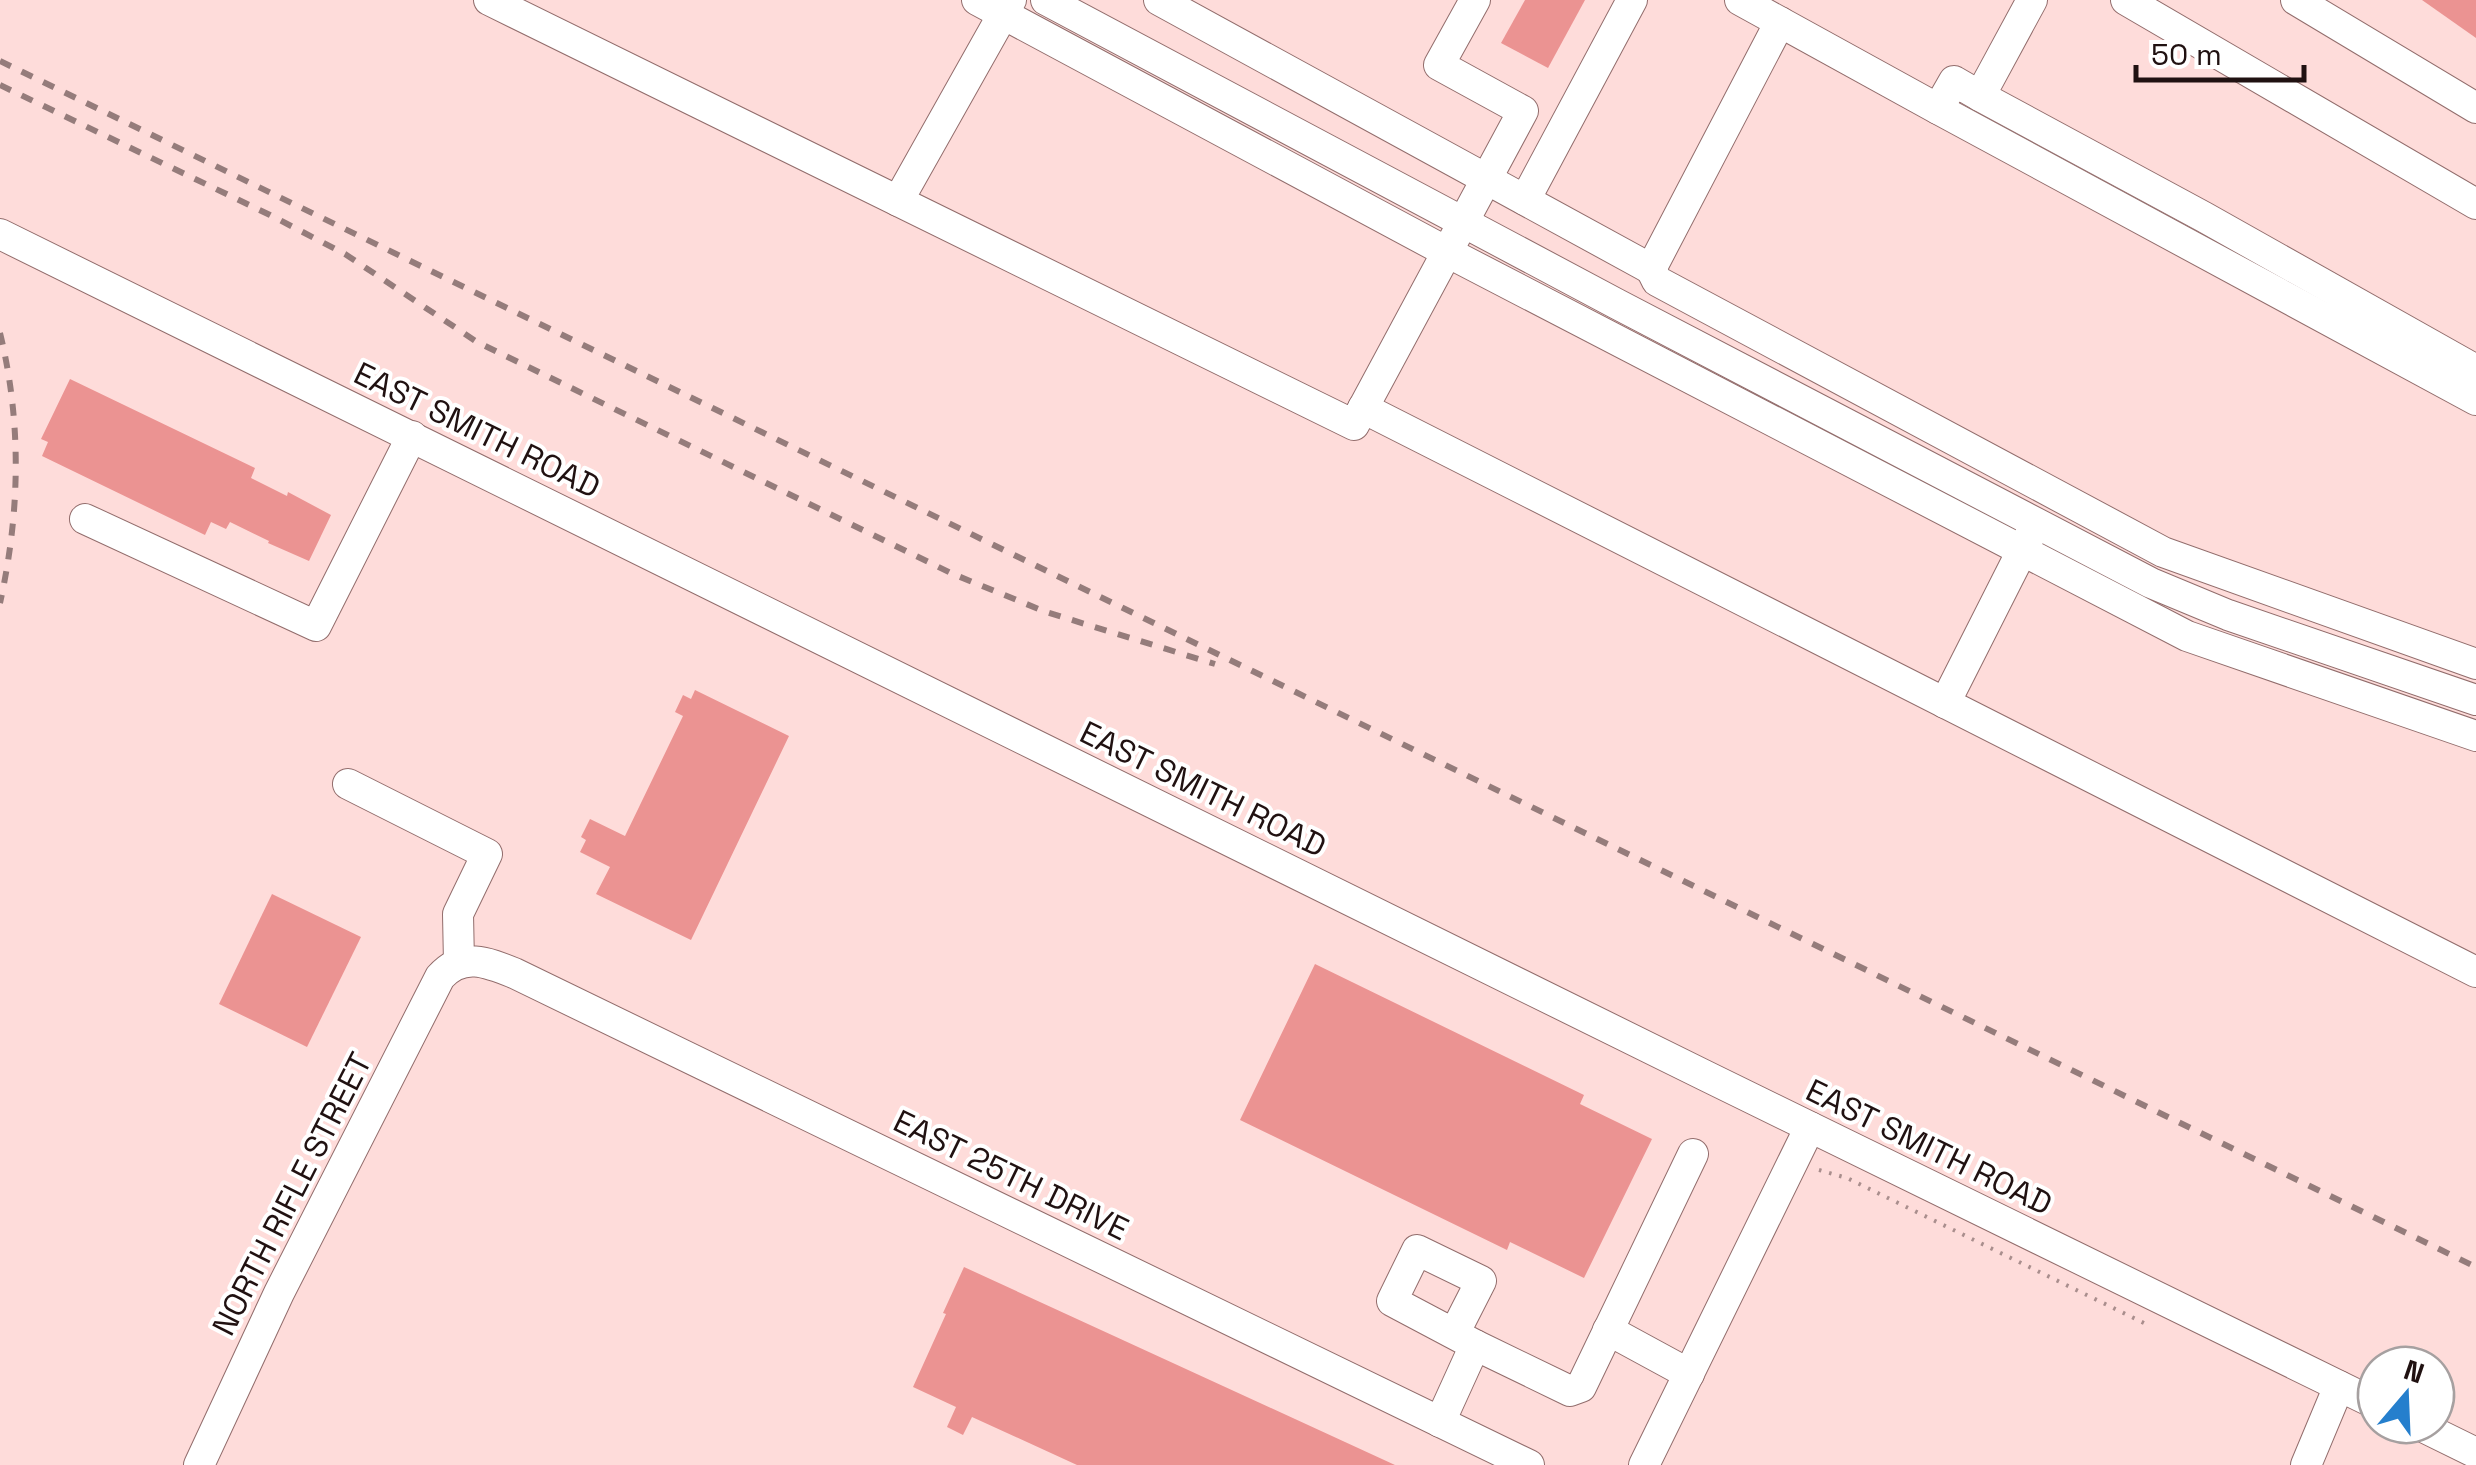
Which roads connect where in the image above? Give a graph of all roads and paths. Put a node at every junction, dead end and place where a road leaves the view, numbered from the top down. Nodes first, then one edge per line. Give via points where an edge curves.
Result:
1 (489, 0) edge
2 (1046, 0) edge
3 (1158, 0) edge
4 (1475, 0) edge
5 (1632, 0) edge
6 (1740, 0) edge
7 (2032, 0) edge
8 (2126, 0) edge
9 (2296, 0) edge
10 (997, 5) edge
11 (1780, 22) junction
12 (1980, 96) junction
13 (2476, 108) edge
14 (1938, 109) junction
15 (1486, 179) junction
16 (1525, 200) junction
17 (898, 201) junction
18 (2476, 204) edge
19 (1463, 222) junction
20 (0, 234) edge
21 (1447, 252) junction
22 (1651, 269) junction
23 (1723, 316) junction
24 (1704, 349) junction
25 (2476, 370) edge
26 (1687, 376) junction
27 (2476, 400) edge
28 (1363, 408) junction
29 (412, 436) junction
30 (2051, 492) junction
31 (85, 518) dead end
32 (2029, 537) junction
33 (2476, 664) edge
34 (2476, 700) edge
35 (1945, 703) junction
36 (2476, 736) edge
37 (348, 784) dead end
38 (458, 963) junction
39 (2476, 972) edge
40 (1810, 1127) junction
41 (1693, 1154) dead end
42 (1819, 1170) dead end
43 (2144, 1323) dead end
44 (1608, 1330) junction
45 (1688, 1374) junction
46 (2339, 1386) junction
47 (2356, 1394) edge
48 (1440, 1422) junction
49 (199, 1465) edge
50 (1529, 1465) edge
51 (1644, 1465) edge
52 (2306, 1465) edge

1 - 17 street
2 - 19 street
3 - 15 street
4 - 15 street via 1439,65 1522,111
5 - 16 street
6 - 11 street
7 - 12 street
8 - 18 street
9 - 13 street
10 - 17 street
10 - 21 street
11 - 14 street
11 - 22 street
12 - 14 street via 1954,82
12 - 25 street
14 - 27 street
15 - 16 street
15 - 19 street
16 - 22 street
17 - 28 street via 1354,425
19 - 21 street
19 - 24 street
20 - 29 street, EAST SMITH ROAD
21 - 26 street
21 - 28 street
22 - 23 street via 1657,281
23 - 24 street
23 - 30 street
24 - 26 street
24 - 32 street
26 - 32 street
28 - 35 street
29 - 31 street via 316,626
29 - 40 street, EAST SMITH ROAD
30 - 32 street
30 - 33 street via 2163,552
32 - 34 street
32 - 35 street
32 - 36 street via 2187,636
35 - 39 street
37 - 38 street via 487,854 458,914
38 - 48 street, EAST 25TH DRIVE via 488,962 514,973
38 - 49 street, NORTH RIFLE STREET via 440,977
40 - 45 street
40 - 46 street, EAST SMITH ROAD
41 - 44 street
42 - 43 path
44 - 45 street
44 - 48 street via 1581,1387 1570,1391 1465,1338
45 - 51 street
46 - 47 street, EAST SMITH ROAD
46 - 52 street
48 - 50 street, EAST 25TH DRIVE

